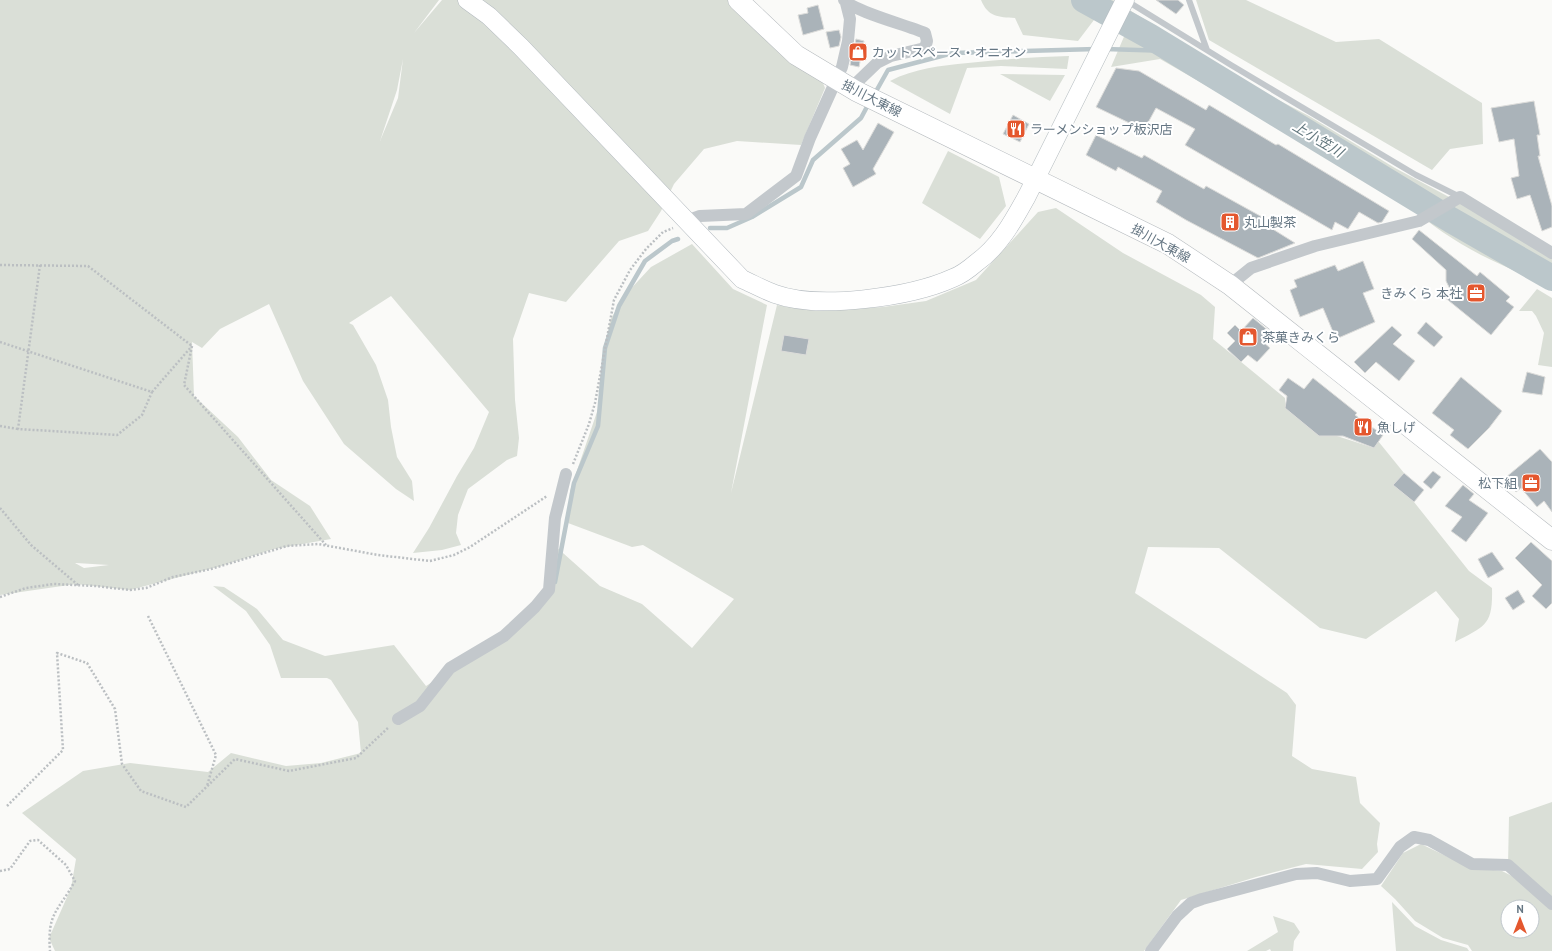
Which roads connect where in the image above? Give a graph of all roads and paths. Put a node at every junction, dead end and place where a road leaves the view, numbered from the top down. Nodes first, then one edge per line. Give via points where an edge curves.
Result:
1 (467, 0) edge
2 (738, 0) edge
3 (1125, 0) edge
4 (1189, 0) edge
5 (845, 2) edge
6 (1206, 50) junction
7 (848, 86) junction
8 (1035, 178) junction
9 (1460, 197) junction
10 (686, 221) junction
11 (1552, 253) edge
12 (0, 265) edge
13 (40, 266) junction
14 (1230, 286) junction
15 (0, 342) edge
16 (192, 346) junction
17 (30, 351) junction
18 (152, 392) junction
19 (0, 426) edge
20 (18, 429) junction
21 (566, 474) junction
22 (0, 508) edge
23 (1552, 540) edge
24 (326, 546) junction
25 (78, 585) junction
26 (0, 597) edge
27 (148, 616) dead end
28 (398, 719) joint
29 (206, 787) junction
30 (7, 806) dead end
31 (0, 870) edge
32 (1552, 904) edge
33 (50, 951) edge
34 (1151, 951) edge

1 - 10 street via 489,16 521,47
2 - 7 main road, 掛川大東線 via 796,55
3 - 6 lane
3 - 8 street
4 - 6 lane
5 - 7 street via 850,19 842,67
5 - 7 street via 870,14 925,33 927,41 924,48 890,56 877,63
6 - 9 lane via 1416,175
7 - 8 main road, 掛川大東線
7 - 10 street via 810,138 796,176 746,214 700,216
8 - 10 street via 1001,240 978,263 954,278 913,292 866,300 814,301 776,295 742,279
8 - 14 main road, 掛川大東線 via 1168,244
9 - 11 street
9 - 14 street via 1419,221 1315,246 1251,268
10 - 21 path via 663,232 646,249 630,270 614,300 595,403 580,447 571,469
12 - 13 path
13 - 16 path via 88,266
13 - 17 path
14 - 23 main road, 掛川大東線
15 - 17 path
16 - 18 path
16 - 24 path via 184,385
17 - 18 path
17 - 20 path
18 - 20 path via 142,415 117,435
19 - 20 path
21 - 24 path via 546,498 470,547 444,558 417,561
21 - 28 street via 555,518 549,590 504,636 450,668 420,706
22 - 25 path via 32,545
24 - 25 path via 288,546 211,569 173,577 146,588 130,590
25 - 26 path via 54,584 26,588
27 - 29 path via 216,754
28 - 29 path via 356,758 289,770 235,759
29 - 30 path via 186,807 141,792 122,764 115,709 88,663 57,653 63,750
31 - 33 path via 10,869 30,840 38,840 66,865 75,881 54,912 48,931
32 - 34 street via 1508,865 1472,864 1429,840 1414,837 1400,847 1377,879 1350,881 1317,873 1296,874 1191,903 1177,916

